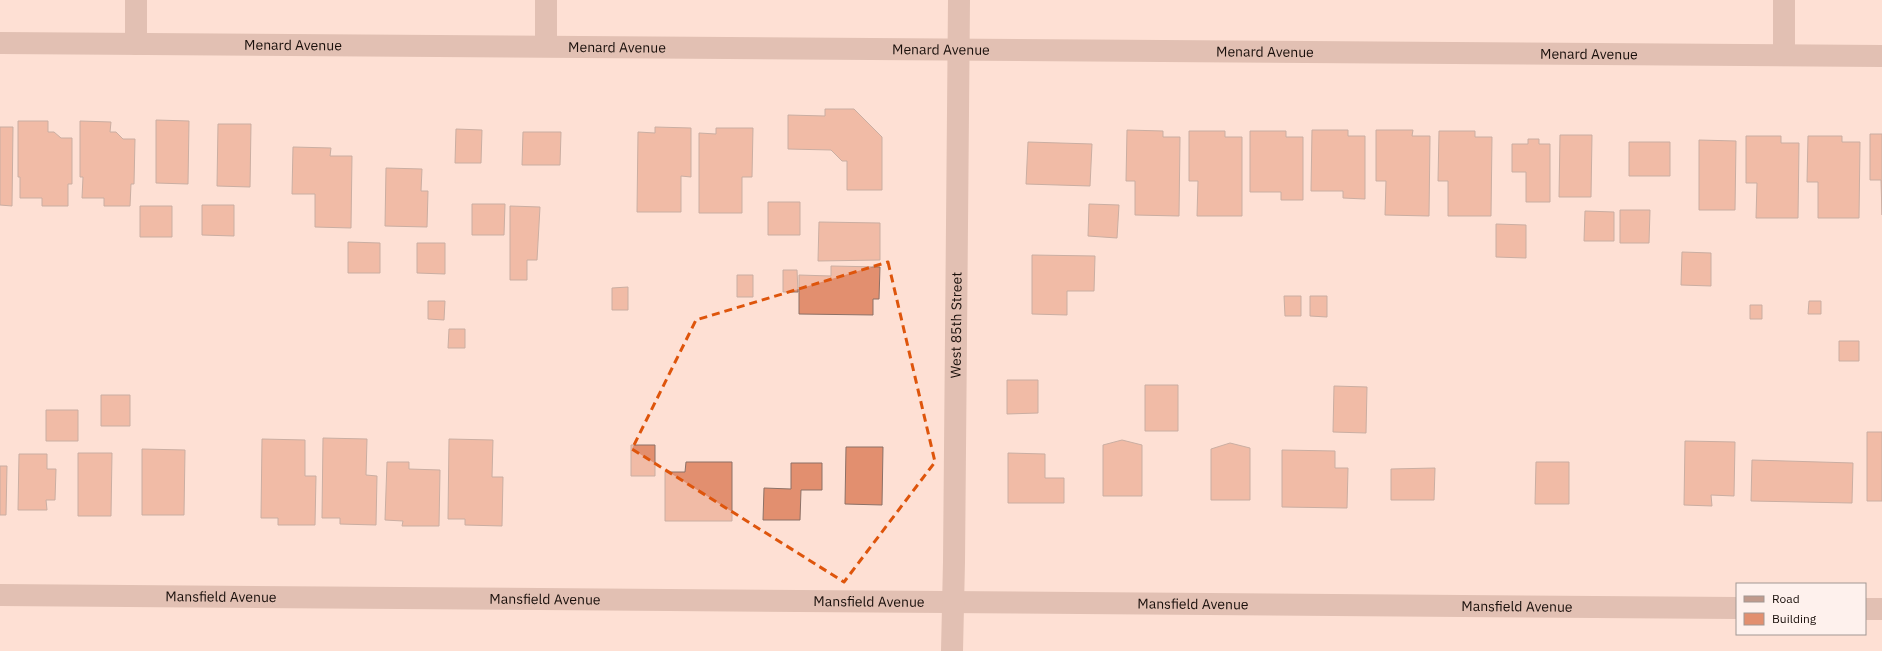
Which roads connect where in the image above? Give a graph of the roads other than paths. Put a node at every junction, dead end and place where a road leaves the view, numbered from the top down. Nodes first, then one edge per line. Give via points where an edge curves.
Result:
1 (136, 0) edge
2 (546, 0) edge
3 (959, 0) edge
4 (1784, 0) edge
5 (0, 43) edge
6 (136, 44) junction
7 (546, 46) junction
8 (958, 49) junction
9 (1784, 55) junction
10 (1882, 56) edge
11 (0, 595) edge
12 (952, 602) junction
13 (1736, 608) edge
14 (1866, 609) edge
15 (1882, 609) edge
16 (952, 651) edge

1 - 6 street
2 - 7 street
3 - 8 street, West 85th Street
4 - 9 street
5 - 6 street, Menard Avenue
6 - 7 street, Menard Avenue
7 - 8 street, Menard Avenue
8 - 9 street, Menard Avenue
8 - 12 street, West 85th Street
9 - 10 street, Menard Avenue
11 - 12 street, Mansfield Avenue
12 - 13 street, Mansfield Avenue
12 - 16 street, West 85th Street
14 - 15 street

